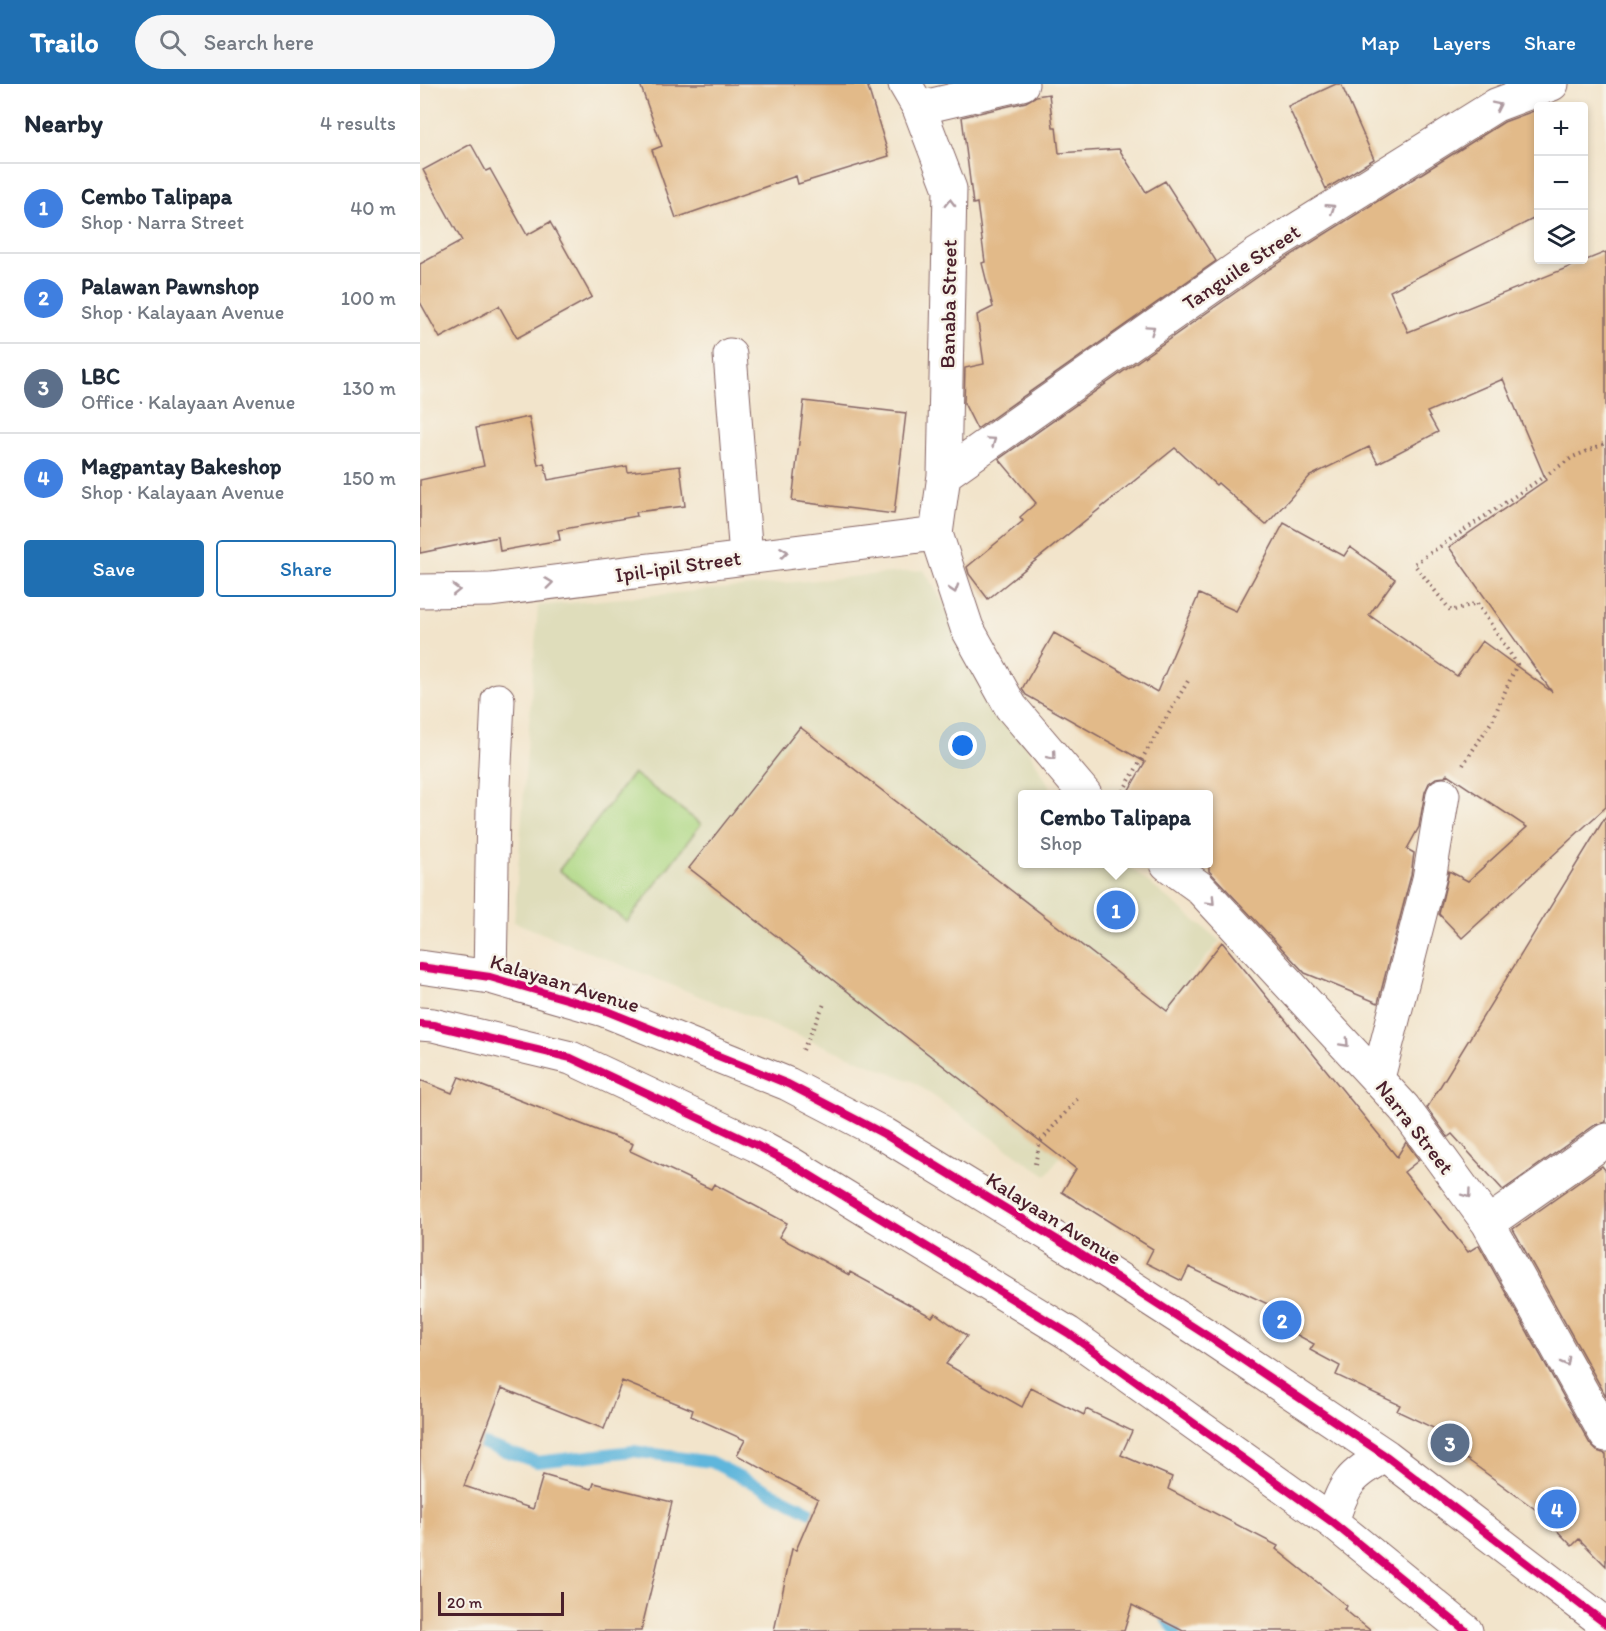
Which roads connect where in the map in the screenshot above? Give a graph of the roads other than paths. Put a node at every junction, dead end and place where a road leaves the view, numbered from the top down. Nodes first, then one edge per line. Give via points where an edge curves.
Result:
1 (1022, 84) edge
2 (1552, 84) edge
3 (912, 96) edge
4 (730, 356) dead end
5 (944, 475) junction
6 (936, 534) junction
7 (746, 556) junction
8 (420, 591) edge
9 (498, 700) dead end
10 (1081, 790) edge
11 (1443, 795) road end
12 (1173, 868) edge
13 (420, 967) edge
14 (490, 977) junction
15 (420, 1024) edge
16 (1378, 1078) junction
17 (1606, 1140) edge
18 (1488, 1223) junction
19 (1349, 1431) junction
20 (1606, 1435) edge
21 (1386, 1456) junction
22 (1304, 1502) junction
23 (1332, 1522) junction
24 (1606, 1624) edge
25 (1466, 1631) edge

1 - 3 main road
5 -> 2 main road, Tanguile Street via 1256,255 1496,105
5 -> 3 main road, Banaba Street via 950,189
4 - 7 main road
5 - 6 main road, Banaba Street
7 -> 6 main road, Ipil-ipil Street
6 -> 10 main road via 967,628 1011,707
8 -> 7 main road, Ipil-ipil Street via 491,590
9 - 14 main road
11 - 16 main road via 1429,879
12 -> 16 main road, Narra Street via 1199,887
13 - 14 main road, Kalayaan Avenue
14 - 19 main road, Kalayaan Avenue via 604,1010 788,1084 884,1134 1026,1220
15 - 22 main road via 570,1058 756,1144 1068,1333
16 -> 18 main road, Narra Street
17 - 18 main road
18 -> 20 main road, Narra Street
19 - 21 main road, Kalayaan Avenue
19 - 22 main road via 1346,1458 1337,1476 1322,1492
21 - 23 main road via 1362,1468 1348,1484
21 - 24 main road, Kalayaan Avenue
22 - 23 main road
23 - 25 main road

